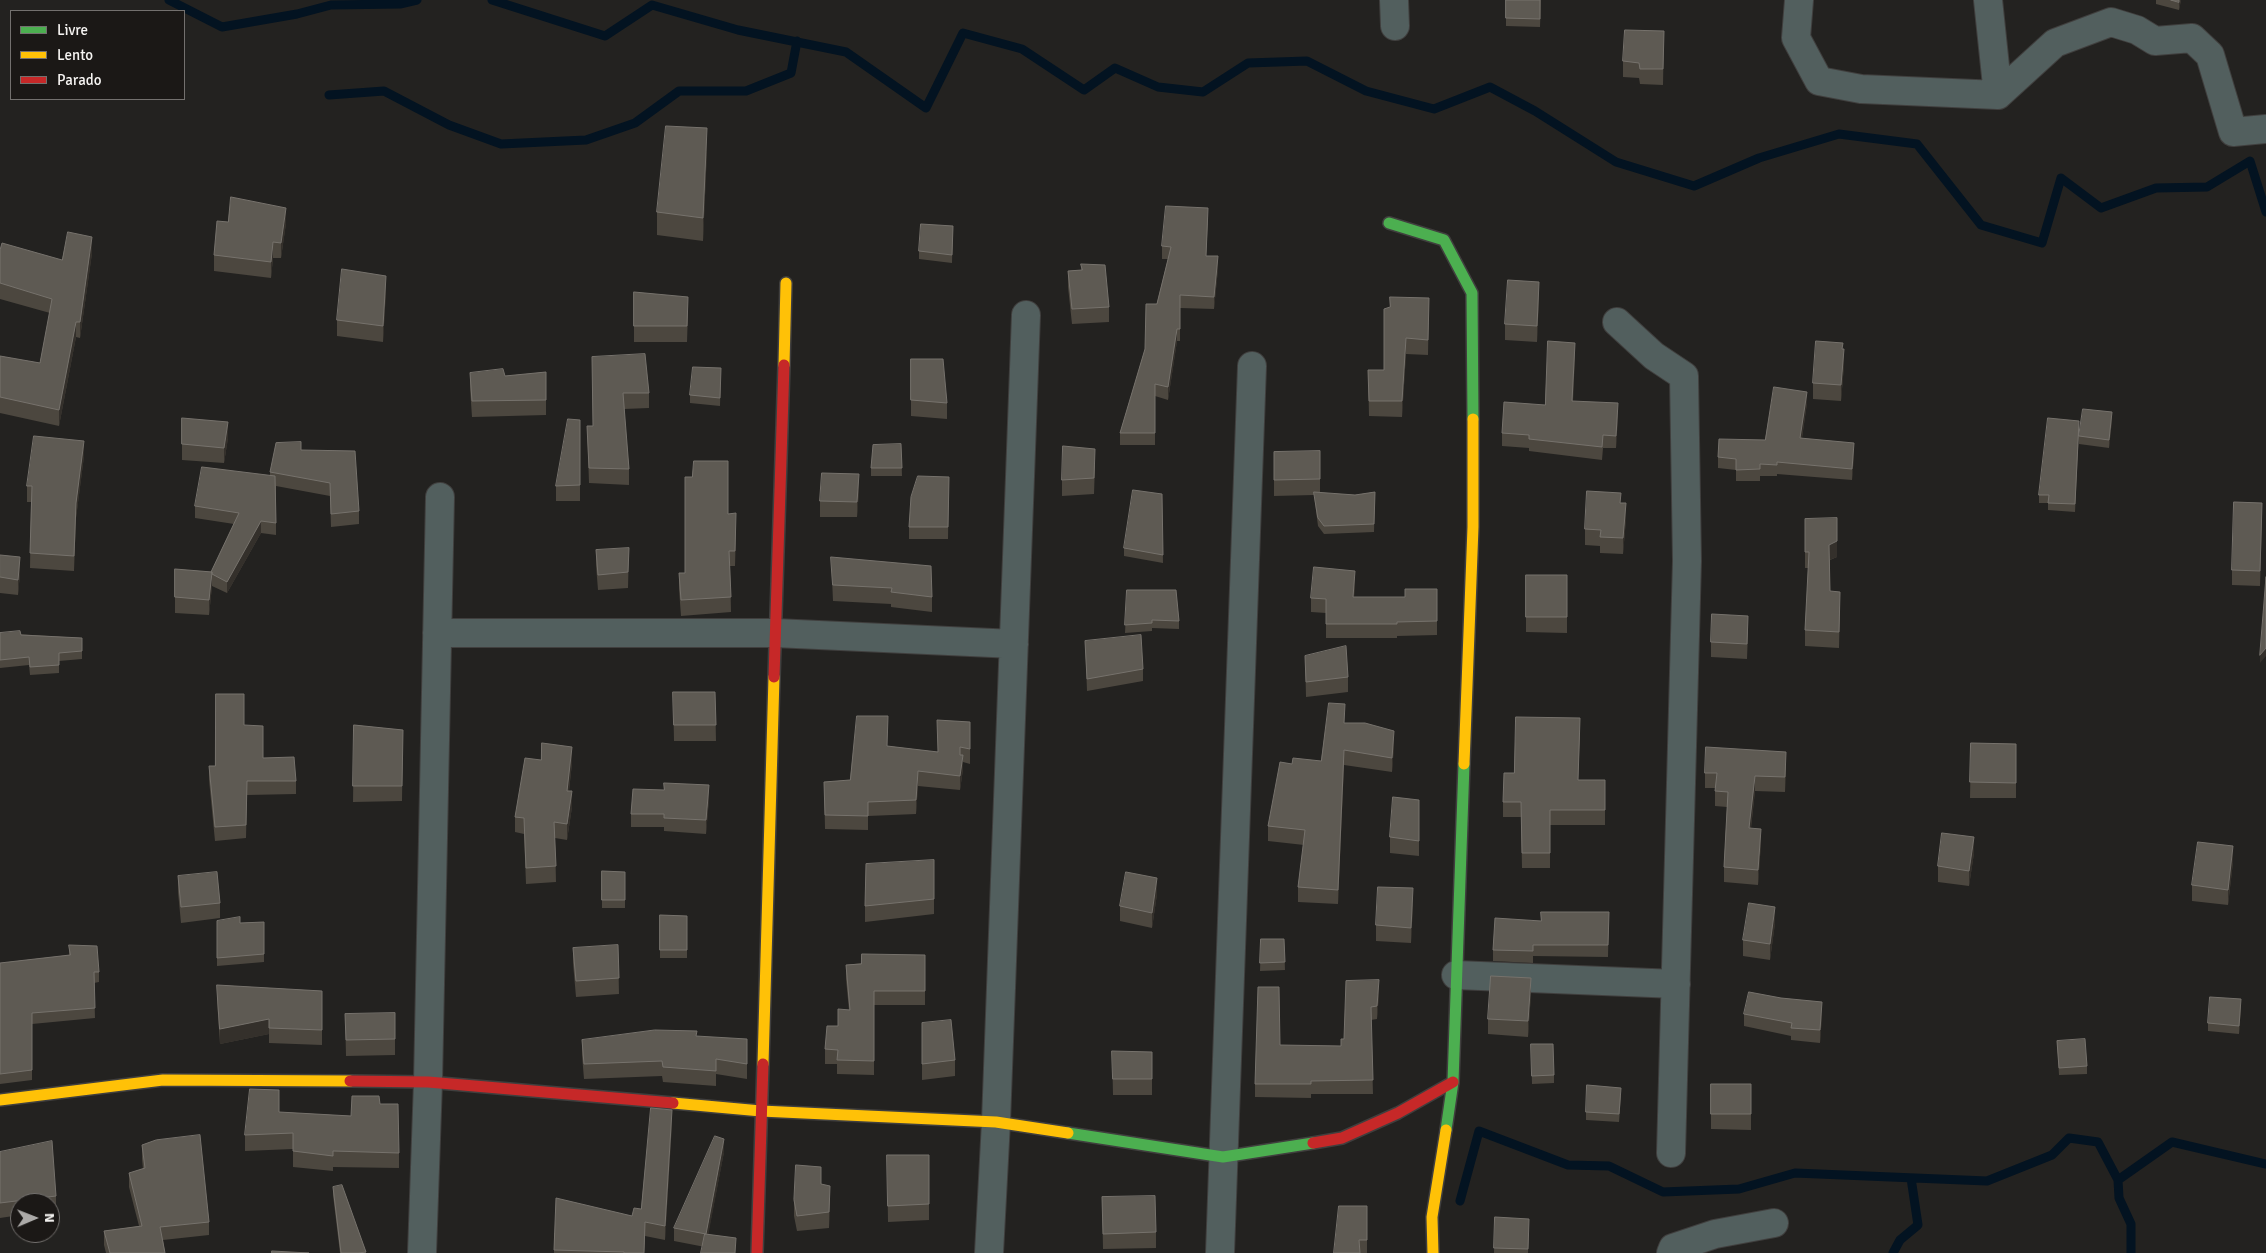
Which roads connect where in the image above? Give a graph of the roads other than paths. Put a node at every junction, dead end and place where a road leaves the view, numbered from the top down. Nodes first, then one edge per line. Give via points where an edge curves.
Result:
1 (1799, 0) edge
2 (1988, 0) edge
3 (1998, 95) junction
4 (2266, 129) edge
5 (1389, 223) dead end
6 (786, 283) dead end
7 (1026, 315) dead end
8 (1618, 322) dead end
9 (1252, 366) dead end
10 (440, 497) dead end
11 (437, 633) junction
12 (775, 633) junction
13 (1014, 644) junction
14 (1456, 975) junction
15 (1676, 984) junction
16 (428, 1082) junction
17 (1453, 1082) junction
18 (0, 1100) edge
19 (762, 1110) junction
20 (996, 1122) junction
21 (1672, 1153) dead end
22 (1223, 1157) junction
23 (1774, 1223) dead end
24 (422, 1253) edge
25 (757, 1253) edge
26 (989, 1253) edge
27 (1220, 1253) edge
28 (1433, 1253) edge
29 (1670, 1253) edge

1 - 3 street via 1796,38 1819,81 1861,89
2 - 3 street
3 - 4 street via 2055,43 2111,22 2137,30 2155,41 2192,38 2210,55 2233,132
5 - 14 street via 1444,240 1472,293 1473,527
6 - 12 street
7 - 13 street
8 - 15 street via 1654,356 1684,376 1687,561
9 - 22 street
10 - 11 street
11 - 12 street
11 - 16 street
12 - 13 street
12 - 19 street
13 - 20 street
14 - 15 street
14 - 17 street
15 - 21 street
16 - 18 street via 163,1080
16 - 19 street
16 - 24 street
17 - 22 street via 1398,1113 1342,1138
17 - 28 street via 1432,1217
19 - 20 street
19 - 25 street
20 - 22 street
20 - 26 street
22 - 27 street
23 - 29 street via 1715,1234 1673,1248

